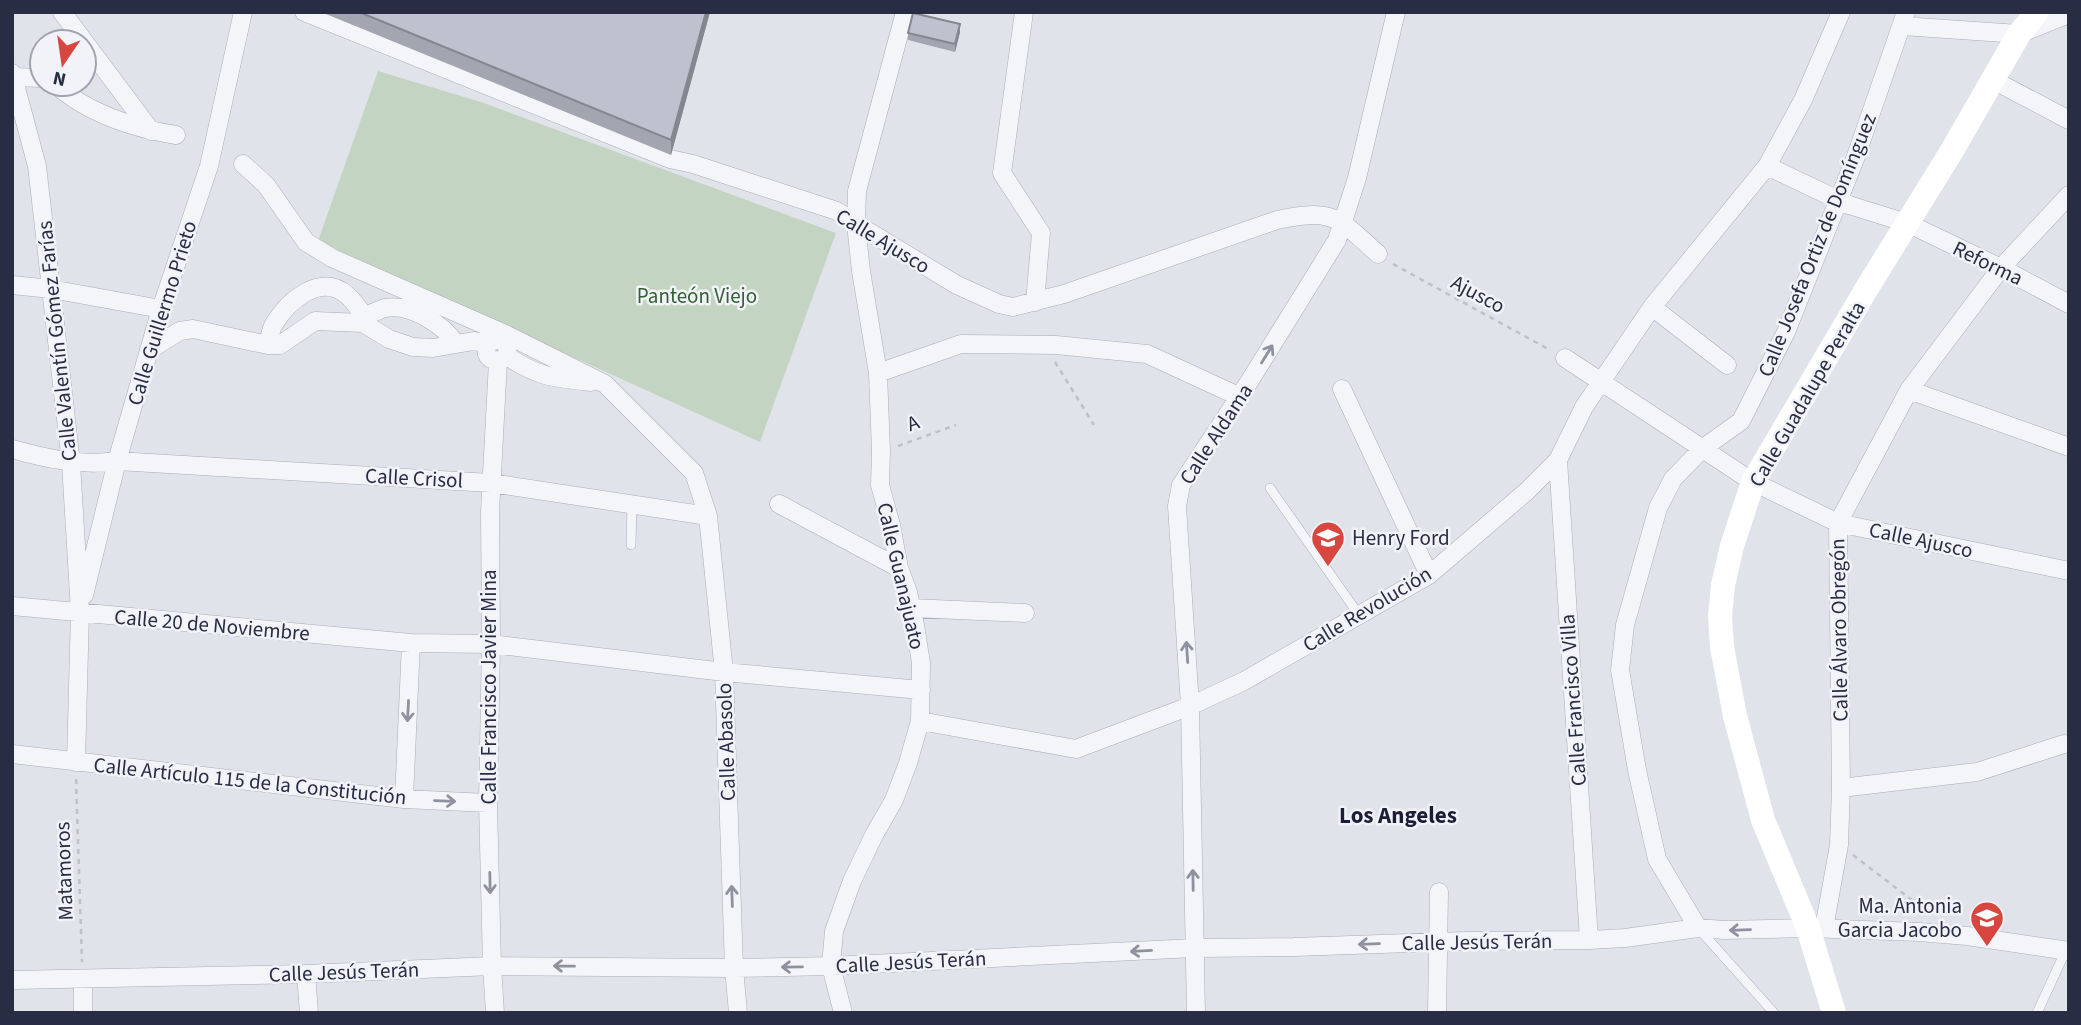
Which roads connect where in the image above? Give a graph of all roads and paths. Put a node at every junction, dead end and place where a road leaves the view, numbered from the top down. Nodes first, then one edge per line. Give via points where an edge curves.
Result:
1 (62, 12) edge
2 (243, 12) edge
3 (304, 12) edge
4 (905, 12) edge
5 (1024, 12) edge
6 (1396, 12) edge
7 (1841, 12) edge
8 (2037, 12) edge
9 (2069, 14) edge
10 (1904, 19) edge
11 (2019, 34) junction
12 (13, 75) edge
13 (1993, 80) junction
14 (74, 98) edge
15 (2069, 120) edge
16 (151, 131) junction
17 (176, 135) dead end
18 (243, 164) dead end
19 (1767, 166) junction
20 (2069, 195) edge
21 (1837, 200) junction
22 (1344, 223) junction
23 (1907, 223) junction
24 (856, 224) junction
25 (1378, 254) joint
26 (2001, 268) junction
27 (12, 285) edge
28 (51, 289) junction
29 (298, 295) junction
30 (1035, 302) junction
31 (2069, 304) edge
32 (1652, 307) junction
33 (161, 309) junction
34 (364, 320) junction
35 (315, 321) junction
36 (456, 344) junction
37 (268, 345) junction
38 (1044, 345) junction
39 (149, 351) junction
40 (1565, 358) joint
41 (502, 359) junction
42 (1727, 365) dead end
43 (878, 373) junction
44 (1600, 382) junction
45 (605, 384) junction
46 (1342, 389) dead end
47 (1909, 390) junction
48 (1238, 396) junction
49 (956, 425) dead end
50 (1094, 425) dead end
51 (2069, 447) edge
52 (12, 449) edge
53 (1702, 449) junction
54 (881, 452) junction
55 (1558, 460) junction
56 (117, 461) junction
57 (71, 463) junction
58 (1753, 482) junction
59 (491, 483) junction
60 (1269, 488) dead end
61 (632, 504) junction
62 (779, 504) dead end
63 (708, 516) junction
64 (1838, 523) junction
65 (632, 545) dead end
66 (899, 568) junction
67 (2069, 571) edge
68 (1429, 575) junction
69 (12, 606) edge
70 (912, 608) junction
71 (80, 612) junction
72 (1025, 613) dead end
73 (1359, 615) junction
74 (411, 643) junction
75 (491, 644) junction
76 (724, 672) junction
77 (921, 690) junction
78 (1190, 706) junction
79 (920, 721) junction
80 (2064, 744) dead end
81 (12, 754) edge
82 (76, 762) junction
83 (1841, 788) junction
84 (404, 799) junction
85 (488, 803) junction
86 (1839, 845) junction
87 (1439, 892) dead end
88 (1917, 904) dead end
89 (1698, 928) junction
90 (1816, 928) junction
91 (1589, 940) junction
92 (1437, 942) junction
93 (1195, 948) junction
94 (2067, 951) edge
95 (492, 966) junction
96 (831, 966) junction
97 (734, 968) junction
98 (306, 974) junction
99 (83, 979) junction
100 (12, 980) edge
101 (83, 1013) edge
102 (309, 1013) edge
103 (495, 1013) edge
104 (738, 1013) edge
105 (843, 1013) edge
106 (1196, 1013) edge
107 (1437, 1013) edge
108 (1774, 1013) edge
109 (1834, 1013) edge
110 (2037, 1013) edge

1 - 16 street
2 - 33 street, Calle Guillermo Prieto via 209,166
3 - 24 street, Calle Ajusco via 670,159 837,211
4 - 24 street, Calle Guanajuato via 858,191
5 - 30 street via 1002,173 1041,233
6 - 22 street, Calle Aldama
7 - 19 street, Calle Revolución via 1803,100
8 - 11 street, Calle Guadalupe Peralta
9 - 11 street
10 - 11 street
10 - 21 street, Calle Josefa Ortiz de Domínguez
11 - 13 street, Calle Guadalupe Peralta
12 - 28 street, Calle Valentín Gómez Farías via 37,166
13 - 15 street
13 - 23 street, Calle Guadalupe Peralta
14 - 16 street
16 - 17 street
18 - 45 street via 266,185 306,242 332,258
19 - 21 street, Reforma
19 - 32 street, Calle Revolución
20 - 26 street, Calle Álvaro Obregón
21 - 23 street, Reforma
21 - 53 street, Calle Josefa Ortiz de Domínguez via 1786,332 1741,421
22 - 25 street, Calle Ajusco
22 - 30 street, Calle Ajusco via 1327,215 1278,220
48 -> 22 street, Calle Aldama via 1338,240
23 - 26 street, Reforma
23 - 58 street, Calle Guadalupe Peralta
24 - 30 street, Calle Ajusco via 957,285 999,304 1013,307
24 - 43 street, Calle Guanajuato
25 - 40 path, Ajusco
26 - 31 street, Reforma
26 - 47 street, Calle Álvaro Obregón
27 - 28 street
28 - 33 street
28 - 57 street, Calle Valentín Gómez Farías
29 - 34 street via 318,287 346,293
29 - 35 street
29 - 37 street via 272,326
32 - 42 street
32 - 44 street, Calle Revolución
33 - 39 street, Calle Guillermo Prieto
34 - 35 street
34 - 36 street via 389,340 413,347
34 - 36 street via 385,308 400,307 433,321 449,332
35 - 37 street via 280,345
36 - 41 street via 488,344 487,356
37 - 39 street via 193,330 180,331
38 - 43 street via 961,344
38 - 48 street via 1147,354
38 - 50 path
39 - 56 street, Calle Guillermo Prieto
40 - 44 street, Calle Ajusco
41 - 45 street via 556,379
41 - 59 street, Calle Francisco Javier Mina
43 - 54 street, Calle Guanajuato
44 - 53 street, Calle Ajusco
44 - 55 street, Calle Revolución
45 - 63 street, Calle Abasolo via 694,473
46 - 68 street
47 - 51 street
47 - 64 street, Calle Álvaro Obregón
78 -> 48 street, Calle Aldama via 1177,506 1181,485
49 - 54 path, A
52 - 57 street, Calle Crisol
53 - 58 street, Calle Ajusco
53 - 89 street, Calle Josefa Ortiz de Domínguez via 1673,479 1658,508 1625,625 1620,670 1657,859
54 - 66 street, Calle Guanajuato via 880,485
55 - 68 street, Calle Revolución
55 - 91 street, Calle Francisco Villa
56 - 57 street, Calle Crisol
56 - 59 street, Calle Crisol
56 - 71 street, Calle Guillermo Prieto
57 - 71 street, Calle Valentín Gómez Farías
58 - 64 street, Calle Ajusco
58 - 90 street, Calle Guadalupe Peralta via 1723,586 1721,646 1763,820
59 - 61 street, Calle Crisol
59 - 75 street, Calle Francisco Javier Mina
60 - 73 lane
61 - 63 street, Calle Crisol
61 - 65 lane
62 - 66 street
63 - 76 street, Calle Abasolo
64 - 67 street, Calle Ajusco
64 - 83 street, Calle Álvaro Obregón
66 - 70 street, Calle Guanajuato
68 - 73 street, Calle Revolución
69 - 71 street, Calle 20 de Noviembre
70 - 72 street
70 - 77 street, Calle Guanajuato
71 - 74 street, Calle 20 de Noviembre
71 - 82 street
73 - 78 street, Calle Revolución via 1244,681
74 - 75 street, Calle 20 de Noviembre
74 -> 84 street
75 - 76 street, Calle 20 de Noviembre
75 - 85 street, Calle Francisco Javier Mina
76 - 77 street, Calle 20 de Noviembre
97 -> 76 street, Calle Abasolo
77 - 79 street, Calle Guanajuato
78 - 79 street, Calle Revolución via 1076,749
93 -> 78 street, Calle Aldama
79 - 96 street, Calle Guanajuato via 894,800 852,881 834,931
80 - 83 street via 1977,772
81 - 82 street, Calle Artículo 115 de la Constitución
82 - 84 street, Calle Artículo 115 de la Constitución
82 - 99 path, Matamoros
83 - 86 street, Calle Álvaro Obregón
84 -> 85 street, Calle Artículo 115 de la Constitución
85 -> 95 street, Calle Francisco Javier Mina
86 - 88 path
86 - 90 street, Calle Álvaro Obregón
87 - 92 street
90 -> 89 street, Calle Jesús Terán
89 - 91 street, Calle Jesús Terán
89 - 108 lane
90 - 94 street, Calle Jesús Terán via 1941,934
90 - 109 street, Calle Guadalupe Peralta
91 - 92 street, Calle Jesús Terán
92 -> 93 street, Calle Jesús Terán
92 - 107 street
93 -> 96 street, Calle Jesús Terán
93 - 106 street, Calle Aldama
94 - 110 lane
97 -> 95 street, Calle Jesús Terán
95 - 98 street, Calle Jesús Terán
95 - 103 street, Calle Francisco Javier Mina
96 -> 97 street, Calle Jesús Terán
96 - 105 street, Calle Guanajuato
97 - 104 street, Calle Abasolo
98 - 99 street, Calle Jesús Terán
98 - 102 street
99 - 100 street, Calle Jesús Terán
99 - 101 street

